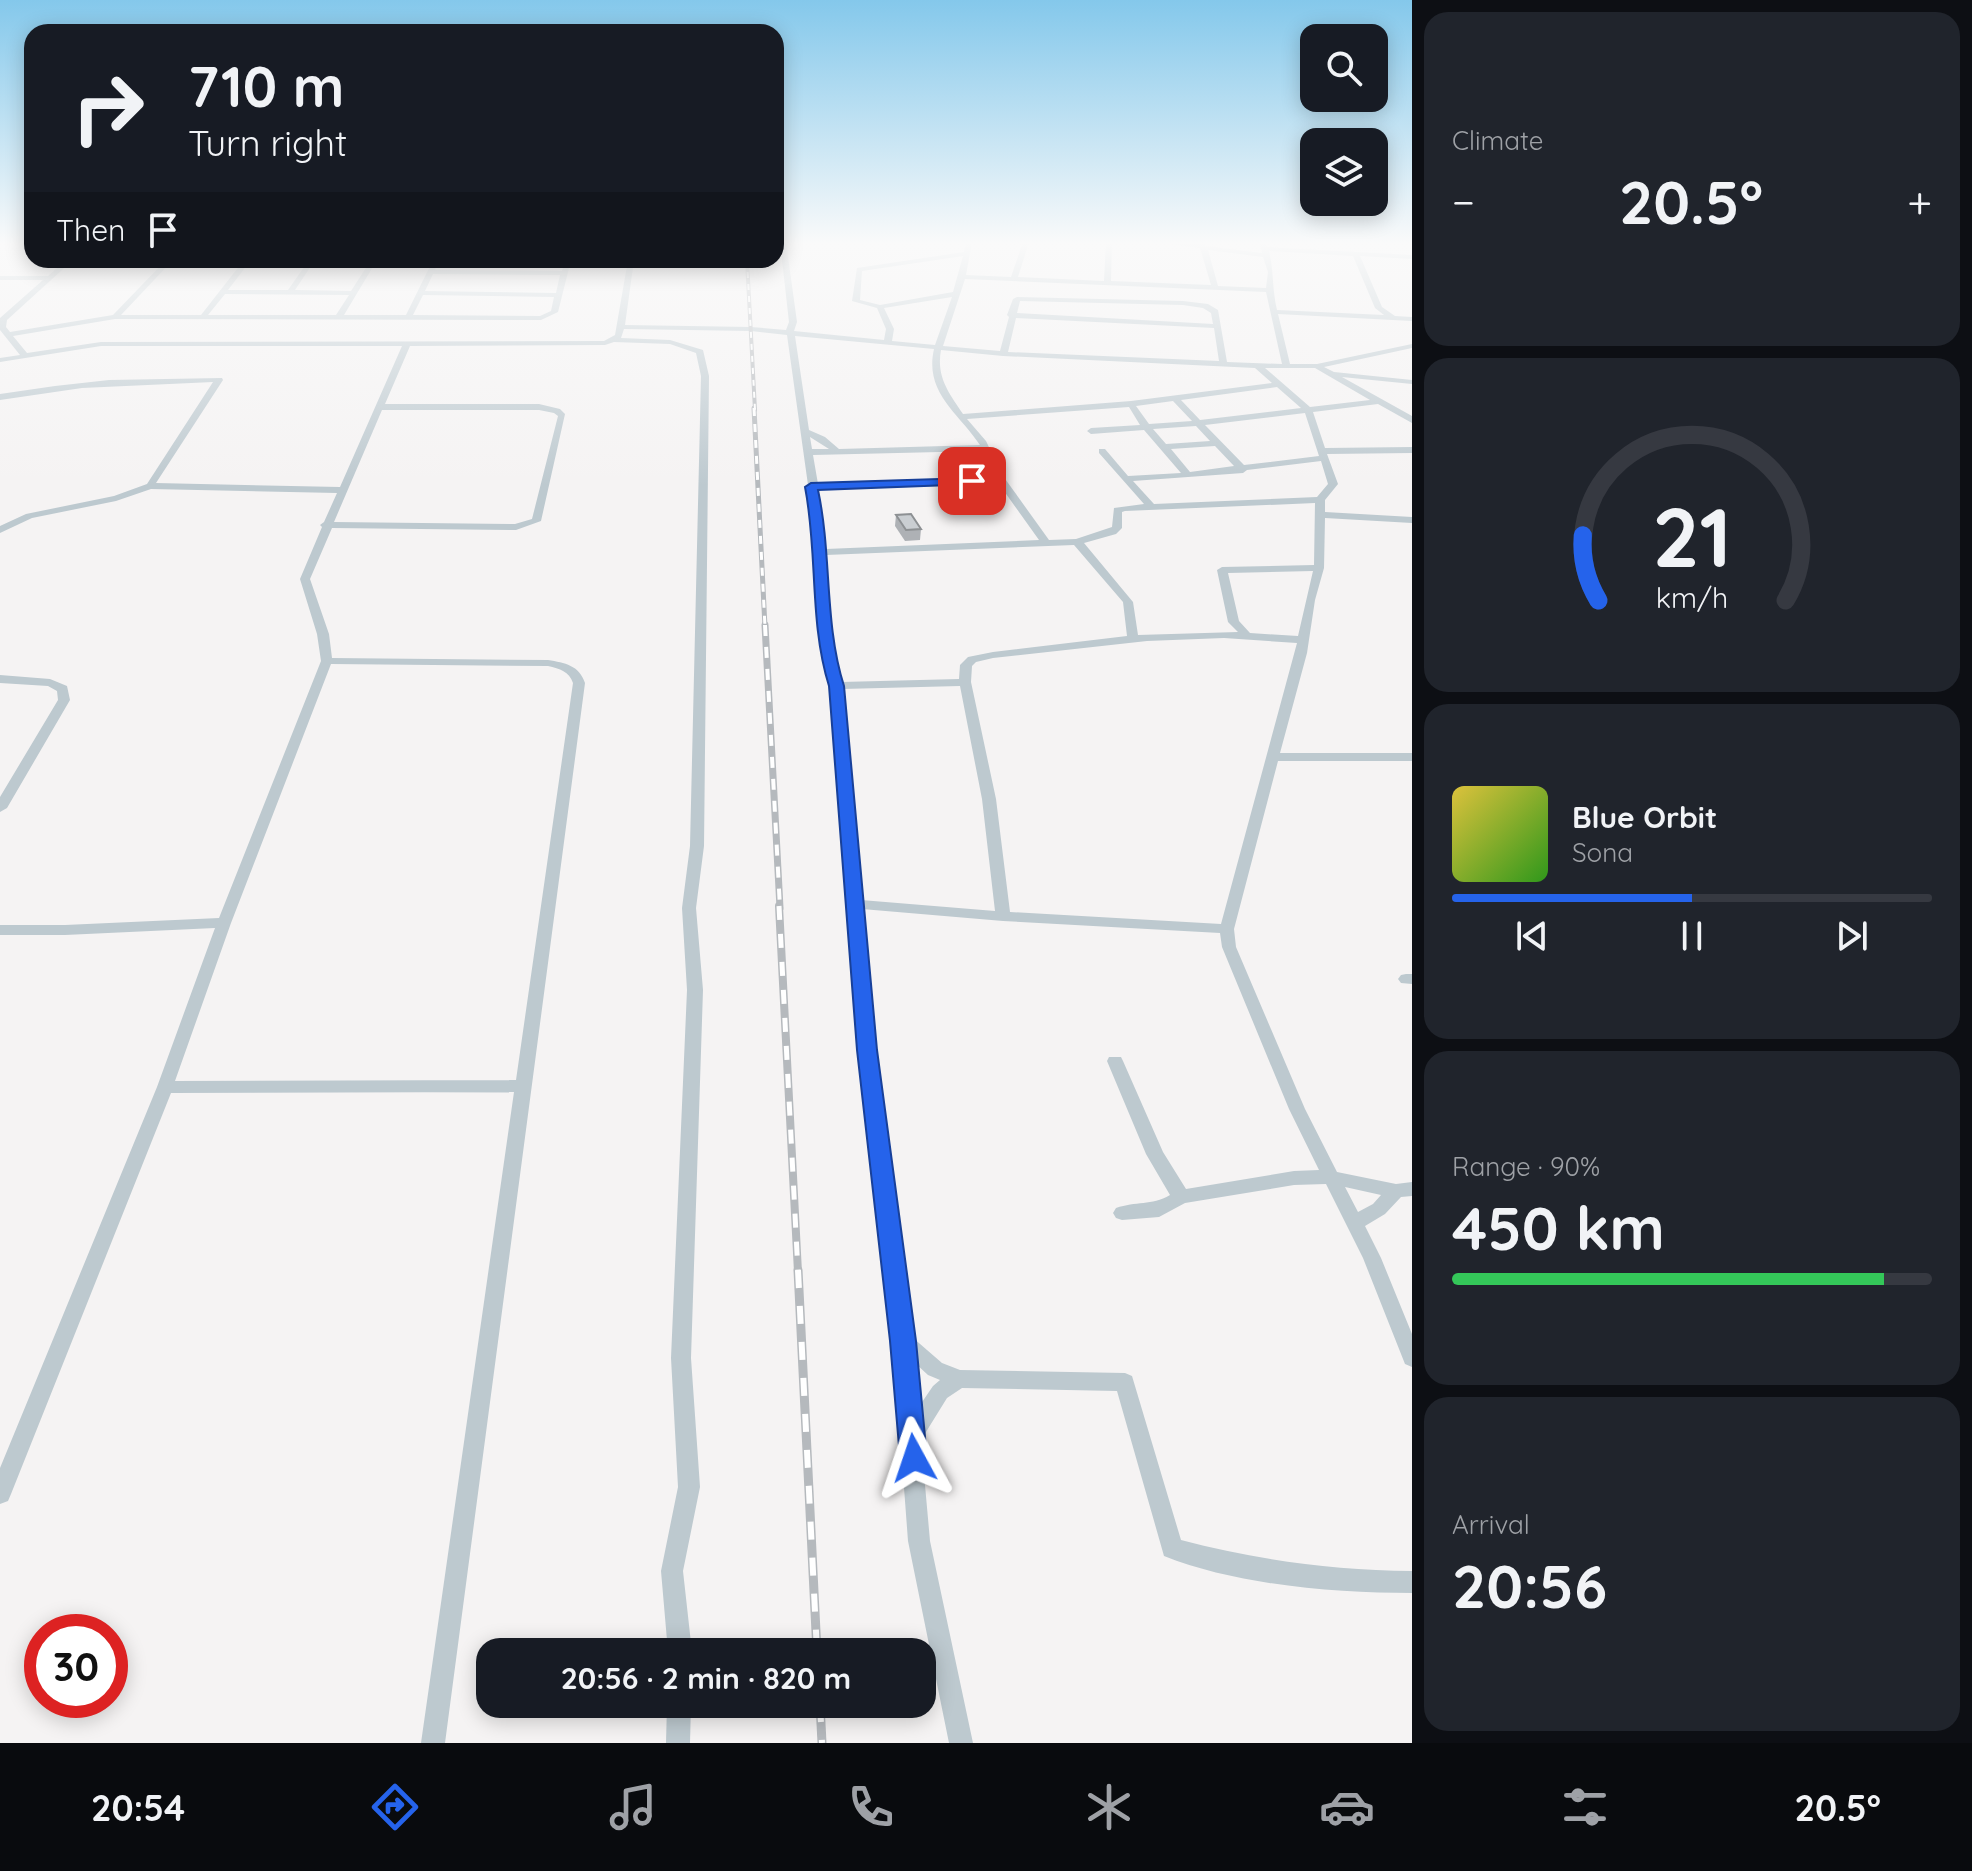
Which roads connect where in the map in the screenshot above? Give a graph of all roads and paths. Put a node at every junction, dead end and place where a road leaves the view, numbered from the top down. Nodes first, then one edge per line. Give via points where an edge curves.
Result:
1 (2, 323) edge
2 (77, 323) edge
3 (263, 323) edge
4 (620, 323) edge
5 (793, 323) edge
6 (887, 323) edge
7 (946, 323) edge
8 (1009, 323) edge
9 (1167, 323) edge
10 (1277, 323) edge
11 (261, 326) dead end
12 (1217, 326) joint
13 (660, 328) junction
14 (706, 328) junction
15 (674, 331) junction
16 (790, 331) junction
17 (618, 333) junction
18 (255, 334) dead end
19 (8, 335) junction
20 (639, 341) junction
21 (888, 342) junction
22 (248, 343) junction
23 (407, 343) junction
24 (1412, 346) edge
25 (938, 348) junction
26 (697, 350) junction
27 (1003, 354) junction
28 (24, 355) junction
29 (0, 360) edge
30 (1223, 363) junction
31 (1256, 365) junction
32 (1317, 366) junction
33 (1287, 367) junction
34 (1328, 373) junction
35 (1412, 382) edge
36 (1275, 385) junction
37 (0, 397) edge
38 (1176, 399) junction
39 (1381, 401) junction
40 (1131, 404) junction
41 (380, 407) junction
42 (1308, 410) junction
43 (960, 417) junction
44 (1412, 420) edge
45 (1197, 423) junction
46 (1147, 428) junction
47 (804, 431) junction
48 (1091, 431) dead end
49 (1217, 443) junction
50 (1167, 447) junction
51 (986, 448) junction
52 (1412, 450) edge
53 (1102, 451) dead end
54 (807, 452) junction
55 (838, 452) junction
56 (1324, 454) junction
57 (1243, 470) junction
58 (1188, 475) junction
59 (1125, 479) junction
60 (1001, 481) junction
61 (150, 486) junction
62 (811, 487) junction
63 (342, 490) junction
64 (1151, 506) junction
65 (1321, 507) junction
66 (1412, 520) edge
67 (325, 525) junction
68 (0, 530) edge
69 (1077, 542) junction
70 (1046, 543) junction
71 (819, 552) junction
72 (1319, 568) junction
73 (1245, 633) junction
74 (1133, 637) junction
75 (1301, 640) junction
76 (327, 661) junction
77 (0, 679) edge
78 (965, 682) junction
79 (836, 686) junction
80 (1274, 757) junction
81 (1412, 757) edge
82 (0, 808) edge
83 (855, 904) junction
84 (1003, 916) junction
85 (224, 923) junction
86 (1227, 929) junction
87 (0, 930) edge
88 (1115, 1061) dead end
89 (524, 1086) junction
90 (165, 1087) junction
91 (1330, 1177) junction
92 (1404, 1190) edge
93 (1181, 1197) junction
94 (1122, 1213) dead end
95 (1355, 1223) junction
96 (903, 1341) junction
97 (1412, 1358) edge
98 (959, 1379) junction
99 (912, 1436) junction
100 (0, 1494) edge
101 (1412, 1582) edge
102 (679, 1638) edge
103 (679, 1718) edge
104 (433, 1743) edge
105 (678, 1743) edge
106 (961, 1743) edge

1 - 19 street
2 - 19 street
3 - 11 street
4 - 17 street
5 - 16 street
6 - 21 street
7 - 25 street
8 - 27 street
9 - 12 street
10 - 33 street
12 - 30 street
13 - 15 street
13 - 17 street
13 - 17 street
14 - 15 street
14 - 16 street
14 - 26 street
15 - 20 street
15 - 26 street
16 - 21 street
16 - 47 street
17 - 20 street
17 - 23 street via 597,344
18 - 22 street
19 - 28 street
20 - 26 street
21 - 25 street
22 - 23 street
22 - 28 street via 101,344
23 - 41 street
24 - 32 street
25 - 27 street
25 - 43 street via 938,383
26 - 102 street via 705,376 705,514 697,846 689,908 695,990 681,1358 689,1487 672,1571
27 - 30 street
28 - 29 street
30 - 31 street
31 - 33 street
31 - 36 street
32 - 33 street
32 - 34 street
34 - 35 street
34 - 39 street
36 - 38 street
36 - 42 street
37 - 61 street via 131,380 219,380
38 - 40 street
38 - 45 street
39 - 42 street
39 - 44 street
40 - 43 street
40 - 46 street
41 - 63 street
41 - 67 street via 557,411 562,416 536,521 516,527
42 - 45 street
42 - 56 street
43 - 51 street
45 - 46 street
45 - 49 street
46 - 48 street
46 - 50 street
47 - 54 street
47 - 55 street
49 - 50 street
49 - 57 street
50 - 58 street
51 - 55 street
51 - 60 street
52 - 56 street
53 - 59 street
54 - 55 street
54 - 62 street
56 - 57 street
56 - 65 street via 1333,484
57 - 58 street
58 - 59 street
59 - 64 street
60 - 62 street
60 - 70 street
61 - 63 street
61 - 68 street via 29,516
62 - 71 street
63 - 67 street
64 - 65 street
64 - 69 street via 1117,510 1112,532
65 - 66 street
65 - 72 street
67 - 76 street via 305,579
69 - 70 street
69 - 74 street via 1128,602
70 - 71 street
71 - 79 street via 827,656
72 - 73 street via 1222,570 1234,622
72 - 75 street
73 - 74 street
73 - 75 street
74 - 78 street via 972,659
75 - 80 street
76 - 85 street
76 - 89 street via 548,663 576,674 579,683
77 - 82 street via 50,683 63,689 64,700
78 - 79 street
78 - 84 street via 989,799
79 - 83 street
80 - 81 street
80 - 86 street
83 - 84 street
83 - 96 street via 867,1050
84 - 86 street
85 - 87 street
85 - 90 street
86 - 91 street via 1235,967
88 - 93 street via 1155,1154
89 - 90 street
89 - 104 street
90 - 100 street
91 - 92 street
91 - 93 street
91 - 95 street
92 - 95 street
93 - 94 street via 1159,1210
95 - 97 street
96 - 98 street via 935,1369
96 - 99 street
98 - 99 street via 940,1392
98 - 101 street via 1125,1382 1172,1548 1245,1567 1373,1583
99 - 106 street via 919,1541
103 - 105 street

